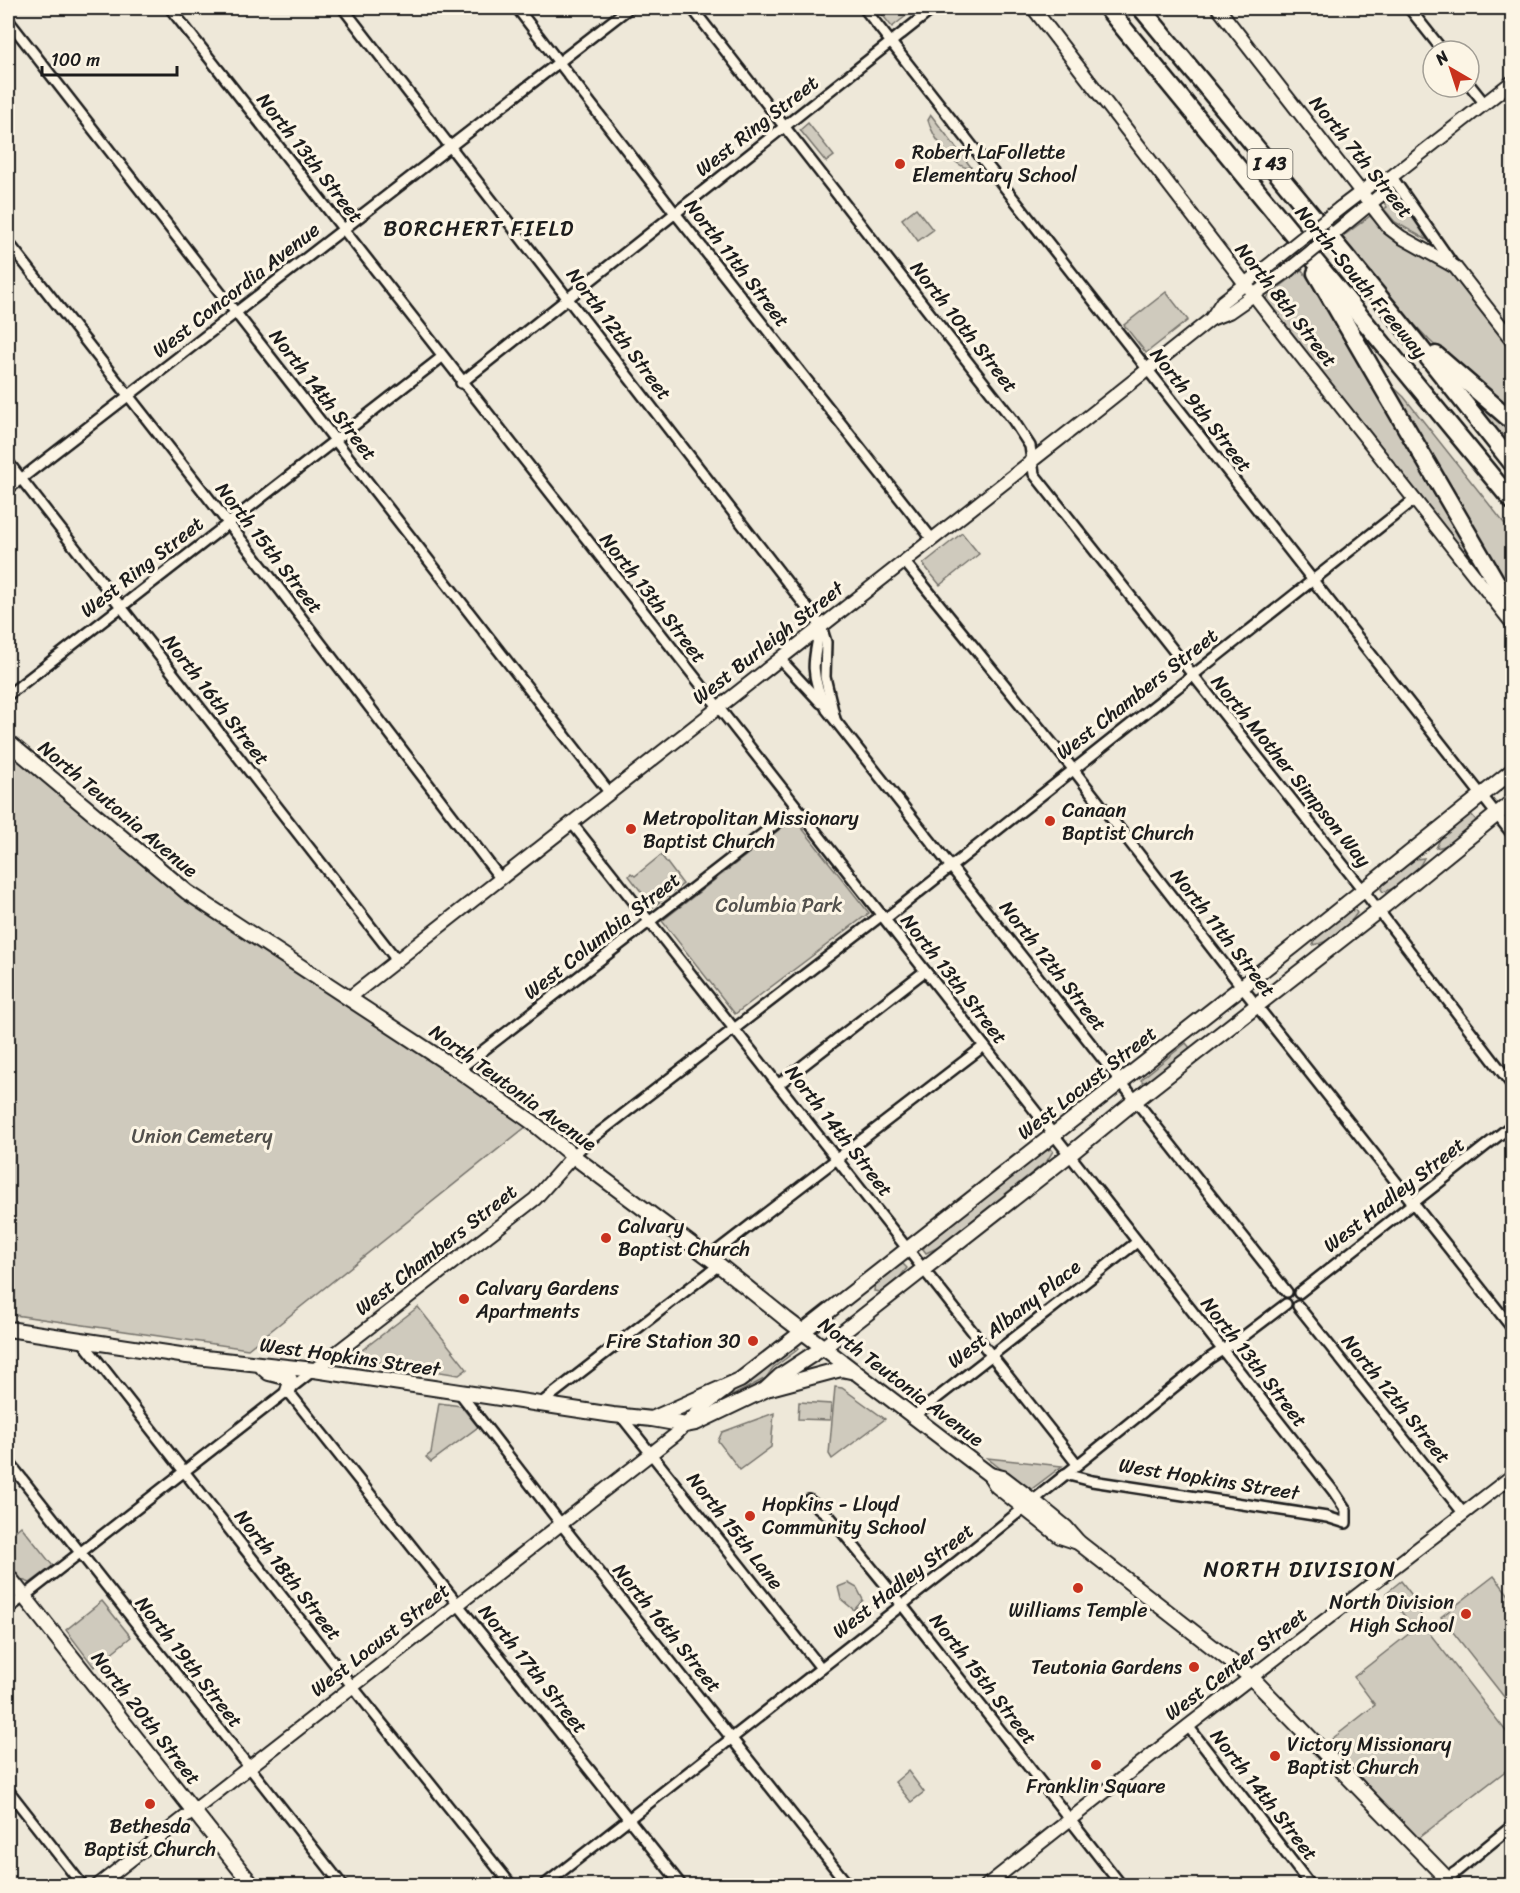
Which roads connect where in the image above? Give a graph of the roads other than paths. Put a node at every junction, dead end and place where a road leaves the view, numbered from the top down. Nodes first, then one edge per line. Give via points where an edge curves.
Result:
1 (170, 8) edge
2 (343, 8) edge
3 (517, 8) edge
4 (629, 8) edge
5 (692, 8) edge
6 (864, 8) edge
7 (934, 8) edge
8 (1033, 8) edge
9 (1107, 8) edge
10 (1141, 8) edge
11 (1218, 8) edge
12 (1409, 8) edge
13 (8, 20) edge
14 (1434, 39) edge
15 (891, 42) junction
16 (560, 62) junction
17 (1512, 83) edge
18 (1481, 99) edge
19 (1485, 104) junction
20 (785, 126) junction
21 (452, 147) junction
22 (1392, 177) junction
23 (1360, 192) junction
24 (1370, 204) junction
25 (675, 213) junction
26 (343, 230) junction
27 (1295, 236) junction
28 (8, 242) edge
29 (1455, 267) junction
30 (1245, 284) junction
31 (1254, 295) junction
32 (569, 298) junction
33 (236, 312) junction
34 (1211, 319) junction
35 (1399, 321) junction
36 (1512, 340) edge
37 (441, 357) junction
38 (1147, 370) junction
39 (461, 382) junction
40 (128, 396) junction
41 (1512, 421) edge
42 (335, 441) junction
43 (1032, 460) junction
44 (8, 462) edge
45 (1512, 463) edge
46 (21, 479) junction
47 (8, 489) edge
48 (1414, 500) junction
49 (1512, 501) edge
50 (227, 523) junction
51 (932, 539) junction
52 (904, 561) junction
53 (1312, 580) junction
54 (120, 608) junction
55 (1512, 609) edge
56 (1512, 623) edge
57 (821, 626) junction
58 (780, 659) junction
59 (1192, 675) junction
60 (9, 691) edge
61 (717, 709) junction
62 (827, 710) junction
63 (835, 719) junction
64 (8, 742) edge
65 (1073, 769) junction
66 (1512, 771) edge
67 (609, 792) junction
68 (1482, 795) junction
69 (1512, 802) edge
70 (796, 808) junction
71 (1497, 814) junction
72 (572, 822) junction
73 (1512, 834) edge
74 (953, 867) junction
75 (500, 878) junction
76 (1363, 890) junction
77 (1379, 910) junction
78 (884, 917) junction
79 (650, 922) junction
80 (396, 959) junction
81 (925, 971) junction
82 (1241, 986) junction
83 (349, 998) junction
84 (1256, 1005) junction
85 (735, 1029) junction
86 (984, 1046) junction
87 (458, 1070) junction
88 (1121, 1081) junction
89 (778, 1084) junction
90 (1512, 1085) edge
91 (1136, 1100) junction
92 (1512, 1125) edge
93 (1052, 1136) junction
94 (1069, 1155) junction
95 (573, 1156) junction
96 (838, 1158) junction
97 (1412, 1203) junction
98 (1137, 1242) junction
99 (909, 1249) junction
100 (714, 1261) junction
101 (925, 1269) junction
102 (1287, 1292) junction
103 (1299, 1293) junction
104 (1286, 1304) junction
105 (1298, 1306) junction
106 (1512, 1328) edge
107 (8, 1329) edge
108 (803, 1332) junction
109 (82, 1341) junction
110 (824, 1347) junction
111 (1222, 1350) junction
112 (991, 1354) junction
113 (257, 1363) junction
114 (314, 1370) junction
115 (855, 1372) junction
116 (740, 1380) junction
117 (765, 1390) junction
118 (288, 1391) junction
119 (459, 1392) junction
120 (540, 1404) junction
121 (621, 1416) junction
122 (914, 1416) junction
123 (652, 1419) junction
124 (686, 1425) junction
125 (652, 1453) junction
126 (8, 1461) edge
127 (1077, 1464) junction
128 (183, 1471) junction
129 (1065, 1474) junction
130 (1512, 1476) edge
131 (809, 1500) dead end
132 (1029, 1504) junction
133 (1464, 1514) junction
134 (1346, 1523) joint
135 (561, 1524) junction
136 (80, 1552) junction
137 (8, 1576) edge
138 (24, 1596) junction
139 (458, 1605) junction
140 (902, 1605) junction
141 (8, 1609) edge
142 (820, 1668) junction
143 (1251, 1677) junction
144 (352, 1686) junction
145 (1188, 1726) junction
146 (732, 1738) junction
147 (248, 1766) junction
148 (8, 1790) edge
149 (193, 1810) junction
150 (629, 1818) junction
151 (1070, 1819) junction
152 (1512, 1826) edge
153 (1445, 1883) edge
154 (82, 1886) edge
155 (97, 1886) edge
156 (253, 1886) edge
157 (343, 1886) edge
158 (512, 1886) edge
159 (543, 1886) edge
160 (682, 1886) edge
161 (849, 1886) edge
162 (986, 1886) edge
163 (1122, 1886) edge
164 (1311, 1886) edge

1 - 26 street, North 13th Street
2 - 21 street, North 12th Street
3 - 16 street, North 11th Street
4 - 16 street, West Concordia Avenue
5 - 20 street, North 10th Street
6 - 15 street, North 9th Street
7 - 15 street, West Ring Street
8 - 30 street, North 8th Street
9 - 27 highway, North-South Freeway / I 43
10 - 35 highway, North-South Freeway / I 43
11 - 23 street, North 7th Street
12 - 14 street
13 - 33 street, North 14th Street
15 - 20 street, West Ring Street
15 - 38 street, North 9th Street
16 - 21 street, West Concordia Avenue
16 - 25 street, North 11th Street
17 - 19 street, West Burleigh Street
18 - 19 street
19 - 22 street, West Burleigh Street
20 - 25 street, West Ring Street
20 - 43 street, North 10th Street via 1013,420 1030,446
21 - 26 street, West Concordia Avenue
21 - 32 street, North 12th Street
22 - 23 street, West Burleigh Street
22 - 24 street, West Burleigh Street
22 - 29 street
23 - 24 street, North 7th Street
23 - 30 street, West Burleigh Street, bridge
24 - 29 street, North 7th Street via 1393,232
24 - 31 street, West Burleigh Street, bridge
25 - 32 street, West Ring Street
25 - 51 street, North 11th Street
26 - 33 street, West Concordia Avenue
26 - 37 street, North 13th Street
27 - 49 highway, North-South Freeway / I 43
27 - 55 highway
28 - 40 street, North 15th Street
29 - 36 street, North 7th Street
30 - 31 street, North 8th Street
30 - 34 street, West Burleigh Street via 1222,302
31 - 34 street, West Burleigh Street
31 - 48 street, North 8th Street
32 - 39 street, West Ring Street
32 - 57 street, North 12th Street
33 - 40 street, West Concordia Avenue
33 - 42 street, North 14th Street
34 - 38 street, West Burleigh Street
35 - 41 highway
35 - 45 highway, North-South Freeway / I 43
37 - 39 street, North 13th Street
37 - 42 street, West Ring Street
38 - 43 street, West Burleigh Street
38 - 53 street, North 9th Street
39 - 61 street, North 13th Street
40 - 46 street, West Concordia Avenue
40 - 50 street, North 15th Street
42 - 50 street, West Ring Street
42 - 67 street, North 14th Street
43 - 51 street, West Burleigh Street
43 - 59 street, North 10th Street via 1034,474
44 - 46 street, North 16th Street
46 - 47 street, West Concordia Avenue
46 - 54 street, North 16th Street
48 - 53 street, West Chambers Street
48 - 56 street, North 8th Street
50 - 54 street, West Ring Street
50 - 75 street, North 15th Street
51 - 52 street, West Burleigh Street
52 - 57 street, West Burleigh Street
52 - 65 street, North 11th Street
53 - 59 street, West Chambers Street
53 - 68 street, North 9th Street
54 - 60 street, West Ring Street
54 - 80 street, North 16th Street
57 - 58 street, West Burleigh Street
57 - 62 street, North 12th Street via 813,671
57 - 63 street, North 12th Street via 826,642 825,677
58 - 61 street, West Burleigh Street
58 - 62 street
59 - 65 street, West Chambers Street
59 - 76 street, North Mother Simpson Way
61 - 67 street, West Burleigh Street
61 - 70 street, North 13th Street
62 - 63 street, North 12th Street
63 - 74 street, North 12th Street
64 - 83 main road, North Teutonia Avenue via 187,892
65 - 74 street, West Chambers Street
65 - 82 street, North 11th Street
66 - 68 main road, West Locust Street
67 - 72 street, West Burleigh Street
68 - 71 street, North 9th Street
68 - 76 main road, West Locust Street
69 - 71 main road, West Locust Street
70 - 78 street, North 13th Street
70 - 79 street, West Columbia Street
71 - 73 street, North 9th Street
71 - 77 main road, West Locust Street
72 - 75 street, West Burleigh Street
72 - 79 street, North 14th Street
74 - 78 street, West Chambers Street
74 - 88 street, North 12th Street
75 - 80 street, West Burleigh Street
76 - 77 street
76 - 82 main road, West Locust Street
77 - 84 main road, West Locust Street
77 - 90 street
78 - 81 street, North 13th Street
78 - 85 street, West Chambers Street
79 - 85 street, North 14th Street
79 - 87 street, West Columbia Street
80 - 83 street, West Burleigh Street
81 - 86 street, North 13th Street
81 - 89 street
82 - 84 street, North 11th Street
82 - 88 main road, West Locust Street
83 - 87 main road, North Teutonia Avenue
84 - 91 main road, West Locust Street
84 - 97 street, North 11th Street
85 - 89 street, North 14th Street
85 - 95 street, West Chambers Street
86 - 93 street, North 13th Street
86 - 96 street
87 - 95 main road, North Teutonia Avenue
88 - 91 street, North 12th Street
88 - 93 main road, West Locust Street
89 - 96 street, North 14th Street
91 - 94 main road, West Locust Street
91 - 102 street, North 12th Street
92 - 97 street, West Hadley Street
93 - 94 street, North 13th Street
93 - 99 main road, West Locust Street
94 - 98 street, North 13th Street
94 - 101 main road, West Locust Street
95 - 100 main road, North Teutonia Avenue
95 - 114 street, West Chambers Street via 535,1198
96 - 99 street, North 14th Street
96 - 100 street
97 - 103 street, West Hadley Street
97 - 106 street, North 11th Street
98 - 111 street, North 13th Street
98 - 112 street, West Albany Place
99 - 101 street, North 14th Street
99 - 108 main road, West Locust Street
100 - 108 main road, North Teutonia Avenue
100 - 120 street
101 - 110 main road, West Locust Street
101 - 112 street, North 14th Street
102 - 103 street
102 - 104 street
103 - 105 street
104 - 105 street
104 - 111 street, West Hadley Street
105 - 133 street, North 12th Street
107 - 109 main road, West Hopkins Street
108 - 110 main road, North Teutonia Avenue
108 - 116 main road, West Locust Street
109 - 113 main road, West Hopkins Street
109 - 128 street, North 18th Street
110 - 115 main road, North Teutonia Avenue
110 - 117 main road, West Locust Street
111 - 127 street, West Hadley Street
111 - 134 street, North 13th Street via 1343,1504
112 - 122 street, West Albany Place
112 - 127 street, North 14th Street
113 - 114 main road, West Hopkins Street
113 - 118 main road via 269,1373 289,1378
114 - 118 street, West Chambers Street
114 - 119 main road, West Hopkins Street
115 - 117 main road via 841,1369
115 - 122 main road, North Teutonia Avenue
116 - 123 main road
116 - 124 street, West Locust Street
117 - 124 main road, West Locust Street
118 - 128 street, West Chambers Street
118 - 139 street, North 17th Street
119 - 120 main road, West Hopkins Street
119 - 135 street, North 16th Street
120 - 121 main road, West Hopkins Street
121 - 123 main road, West Hopkins Street
121 - 125 street, North 15th Lane
122 - 132 main road, North Teutonia Avenue via 990,1475 997,1486
123 - 124 main road, West Hopkins Street
124 - 125 street, West Locust Street
125 - 135 street, West Locust Street
125 - 142 street, North 15th Lane
126 - 136 street, North 19th Street
127 - 129 street, West Hadley Street
128 - 136 street, West Chambers Street
128 - 144 street, North 18th Street
129 - 132 street, West Hadley Street
129 - 134 street, West Hopkins Street
130 - 133 street, West Center Street
131 - 140 street, North 15th Street via 830,1516
132 - 140 street, West Hadley Street
132 - 143 main road, North Teutonia Avenue via 1060,1536 1078,1542
133 - 143 street, West Center Street
135 - 139 street, West Locust Street
135 - 146 street, North 16th Street
136 - 138 street, West Chambers Street
136 - 147 street, North 19th Street
137 - 138 main road, North 20th Street
138 - 141 street, West Chambers Street
138 - 149 main road, North 20th Street
139 - 144 street, West Locust Street
139 - 150 street, North 17th Street
140 - 142 street, West Hadley Street
140 - 151 street, North 15th Street
142 - 146 street, West Hadley Street
143 - 145 street, West Center Street
143 - 153 main road, North Teutonia Avenue
144 - 147 street, West Locust Street
144 - 158 street, North 18th Street
145 - 151 street, West Center Street
145 - 164 street, North 14th Street
146 - 150 street, West Hadley Street
146 - 161 street, North 16th Street
147 - 149 street, West Locust Street
147 - 157 street, North 19th Street
148 - 154 street
149 - 155 street, West Locust Street
149 - 156 main road, North 20th Street
150 - 159 street, West Hadley Street
150 - 160 street, North 17th Street
151 - 162 street, West Center Street
151 - 163 street, North 15th Street
152 - 153 street

